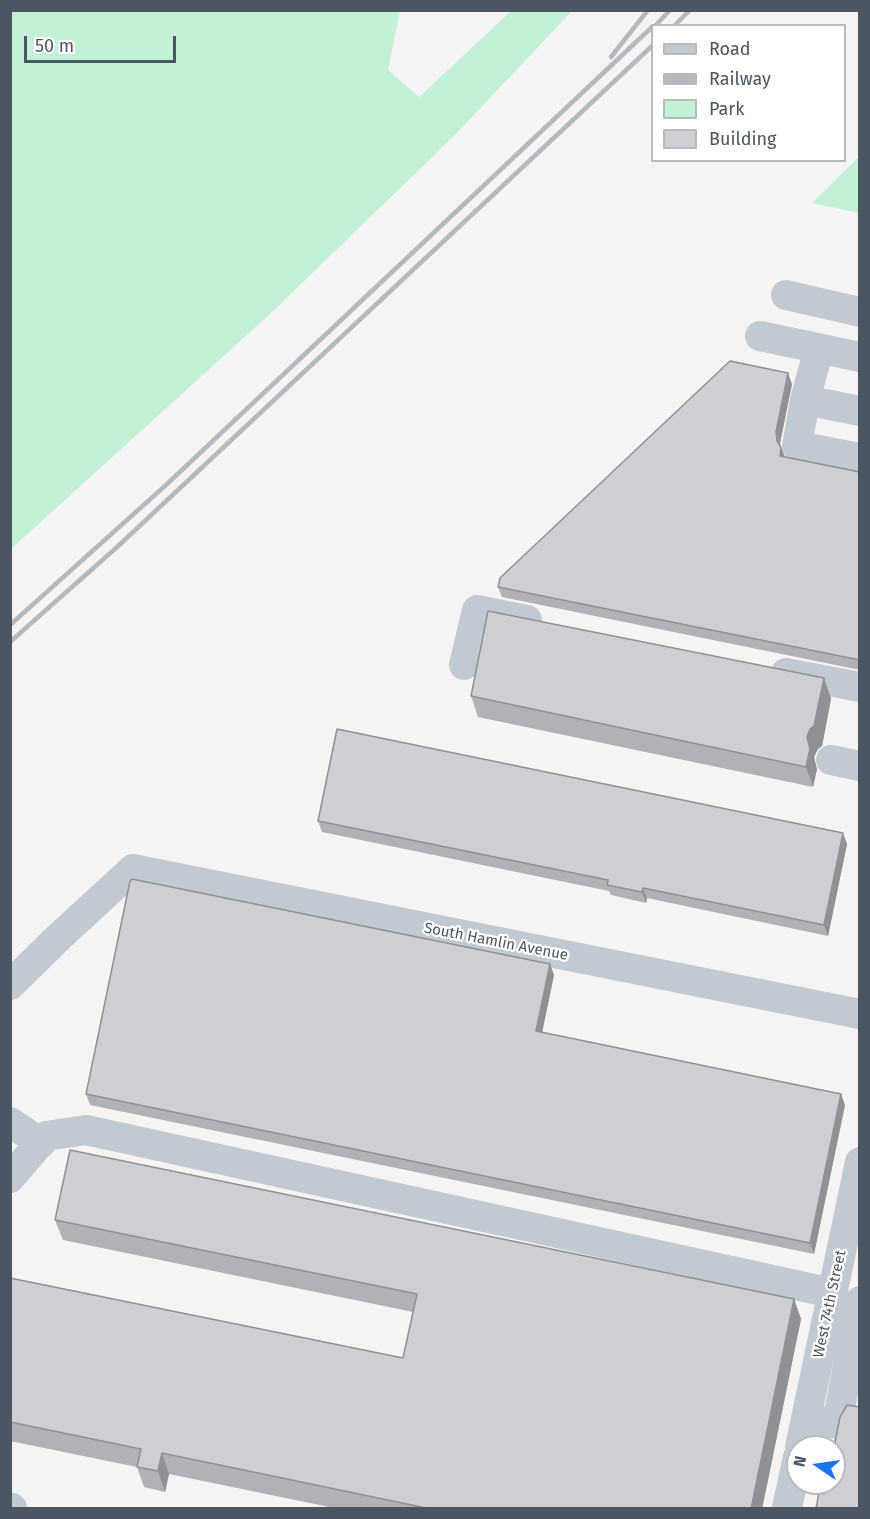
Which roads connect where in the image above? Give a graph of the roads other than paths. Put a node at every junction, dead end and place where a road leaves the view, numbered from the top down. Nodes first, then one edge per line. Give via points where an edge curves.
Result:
1 (786, 295) dead end
2 (860, 312) edge
3 (760, 336) dead end
4 (819, 349) junction
5 (860, 357) edge
6 (805, 400) junction
7 (860, 411) edge
8 (860, 458) edge
9 (557, 626) edge
10 (464, 664) dead end
11 (763, 668) edge
12 (860, 687) edge
13 (831, 760) dead end
14 (860, 766) edge
15 (10, 986) edge
16 (860, 1014) edge
17 (10, 1122) edge
18 (41, 1143) junction
19 (860, 1162) edge
20 (10, 1178) edge
21 (846, 1297) edge
22 (802, 1435) edge

1 - 2 street
3 - 4 street
4 - 5 street
4 - 6 street
6 - 7 street
6 - 8 street via 797,446
9 - 10 street via 477,610
11 - 12 street
13 - 14 street
15 - 16 street, South Hamlin Avenue via 133,869
17 - 18 street
18 - 20 street
18 - 21 street via 46,1136 86,1130
19 - 21 street, West 74th Street
21 - 22 street, West 74th Street

